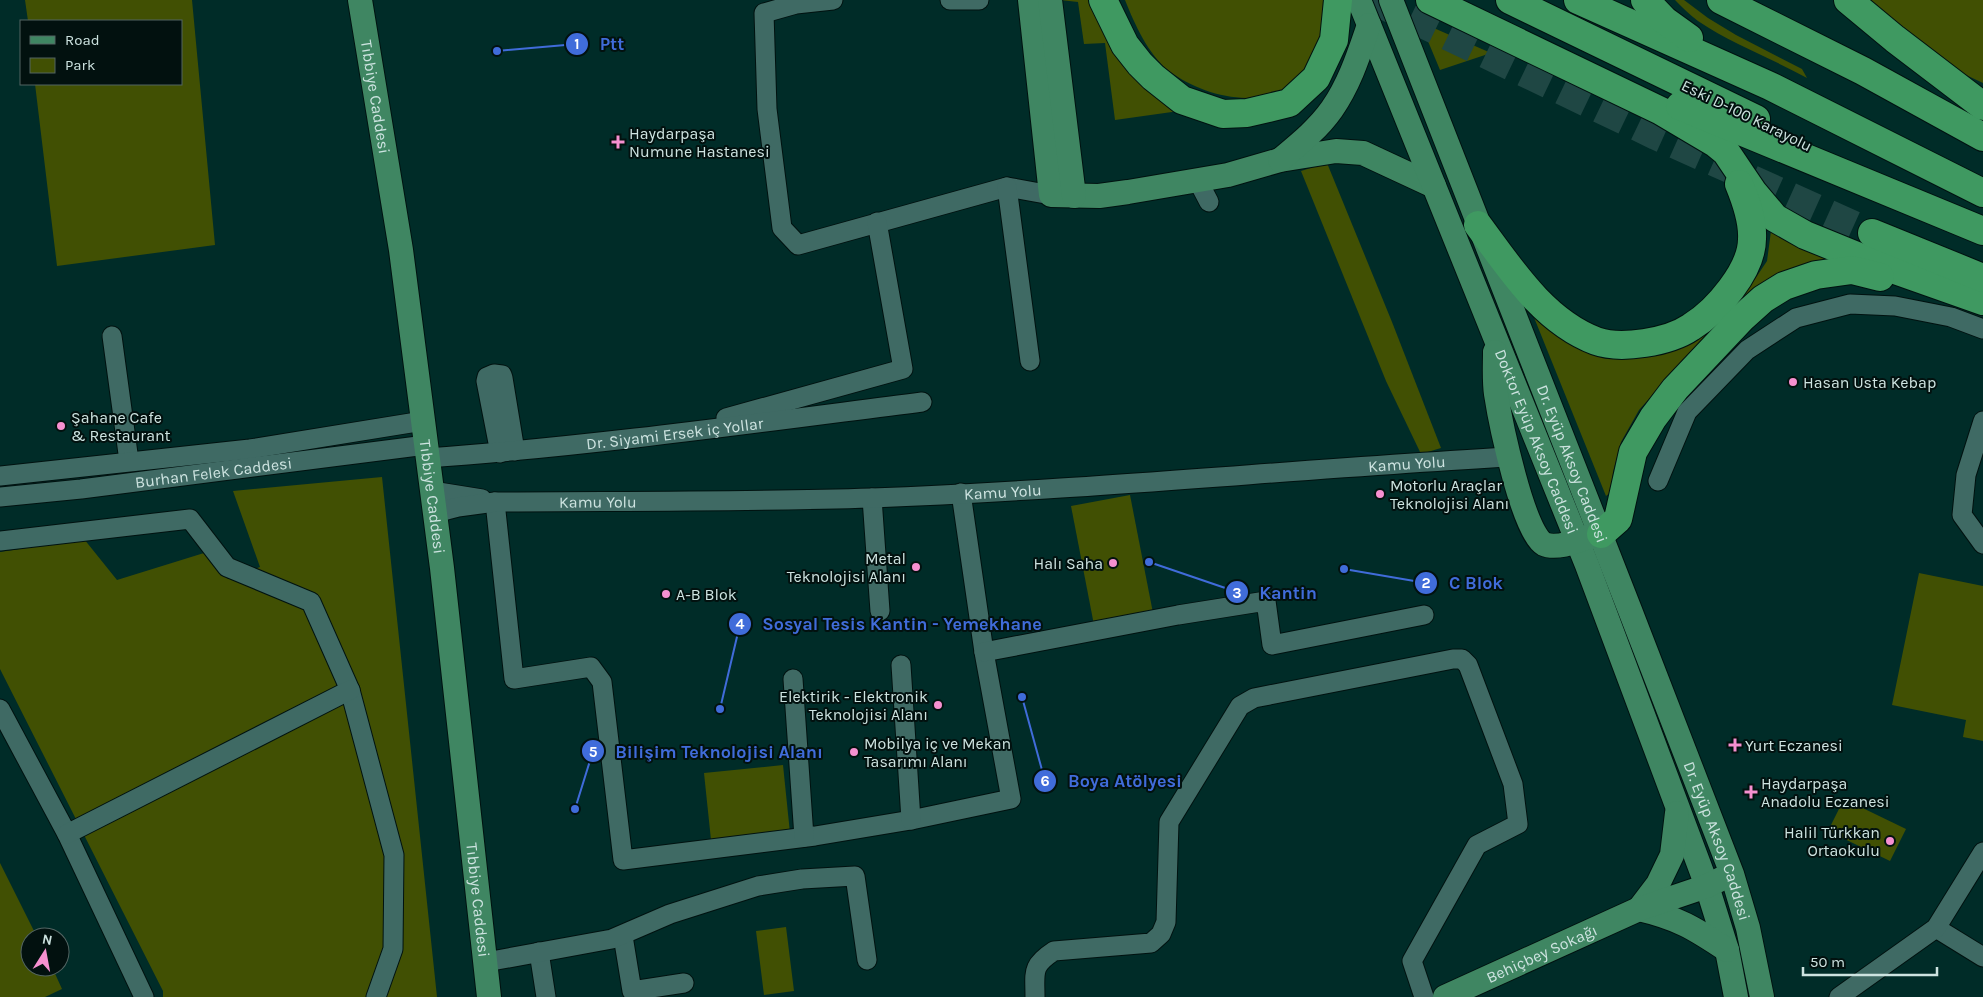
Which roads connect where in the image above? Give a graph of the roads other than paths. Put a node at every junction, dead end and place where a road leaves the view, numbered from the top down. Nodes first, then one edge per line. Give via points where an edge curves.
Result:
1 (360, 0) edge
2 (833, 0) edge
3 (950, 0) edge
4 (979, 0) edge
5 (1030, 0) edge
6 (1050, 0) edge
7 (1103, 0) edge
8 (1338, 0) edge
9 (1359, 0) edge
10 (1391, 0) edge
11 (1430, 0) edge
12 (1510, 0) edge
13 (1578, 0) edge
14 (1608, 0) edge
15 (1644, 0) edge
16 (1721, 0) edge
17 (1848, 0) edge
18 (1369, 24) junction
19 (1637, 27) junction
20 (1491, 28) junction
21 (1770, 86) junction
22 (1983, 106) edge
23 (1702, 135) junction
24 (1983, 137) edge
25 (1280, 160) junction
26 (1198, 181) junction
27 (1434, 186) junction
28 (1007, 187) junction
29 (1983, 193) edge
30 (1051, 195) junction
31 (1074, 196) junction
32 (1209, 202) dead end
33 (877, 222) junction
34 (1478, 225) junction
35 (1983, 230) edge
36 (1872, 233) tunnel mouth
37 (1929, 288) junction
38 (1979, 292) edge
39 (1895, 306) junction
40 (1983, 328) edge
41 (112, 336) dead end
42 (1494, 336) junction
43 (1030, 361) dead end
44 (922, 402) dead end
45 (423, 421) junction
46 (1983, 421) edge
47 (656, 437) junction
48 (426, 451) junction
49 (1508, 457) junction
50 (129, 462) junction
51 (0, 476) edge
52 (1658, 481) dead end
53 (961, 493) junction
54 (0, 497) edge
55 (872, 498) junction
56 (433, 502) junction
57 (495, 502) junction
58 (1589, 537) junction
59 (0, 541) edge
60 (1983, 544) edge
61 (880, 611) dead end
62 (1424, 615) dead end
63 (984, 652) junction
64 (901, 665) dead end
65 (793, 679) dead end
66 (350, 690) junction
67 (0, 708) edge
68 (1678, 808) junction
69 (911, 820) junction
70 (67, 834) junction
71 (804, 837) junction
72 (1983, 852) edge
73 (1732, 874) junction
74 (1707, 886) junction
75 (1639, 908) junction
76 (1748, 928) junction
77 (1936, 928) junction
78 (623, 936) junction
79 (1728, 950) junction
80 (539, 952) junction
81 (1983, 957) edge
82 (868, 960) dead end
83 (486, 984) edge
84 (684, 984) dead end
85 (144, 997) edge
86 (376, 997) edge
87 (546, 997) edge
88 (1034, 997) edge
89 (1424, 997) edge
90 (1445, 997) edge
91 (1736, 997) edge
92 (1762, 997) edge
93 (1779, 997) edge
94 (1839, 997) edge

1 - 45 main road, Tıbbiye Caddesi via 401,250
2 - 33 street via 796,4 764,13 767,109 782,228 798,245
3 - 4 street
5 - 30 main road
6 - 31 main road
7 - 8 highway via 1125,44 1153,77 1182,100 1223,114 1247,113 1289,103 1316,78 1334,40
9 - 18 main road, Doktor Eyüp Aksoy Caddesi
10 - 34 main road, Dr. Eyüp Aksoy Caddesi
11 - 20 highway
12 - 35 highway, Eski D-100 Karayolu
13 - 19 highway, Eski D-100 Karayolu
14 - 19 street
15 - 21 highway via 1664,20 1693,41
16 - 24 highway via 1864,71
17 - 22 highway
18 - 25 main road via 1356,64 1332,110 1307,138
18 - 27 main road, Doktor Eyüp Aksoy Caddesi
19 - 21 highway, Eski D-100 Karayolu
20 - 23 highway
20 - 35 highway
21 - 29 highway, Eski D-100 Karayolu
23 - 34 highway via 1739,185 1749,211 1753,240 1744,269 1729,293 1691,328 1666,340 1628,345 1598,342 1566,326 1516,277
23 - 38 highway via 1726,152 1775,218 1855,256
25 - 26 main road
25 - 27 main road via 1336,151 1363,153
26 - 31 main road via 1098,196
26 - 32 street
27 - 42 main road, Doktor Eyüp Aksoy Caddesi
28 - 30 street
28 - 33 street
28 - 43 street
30 - 31 main road
33 - 47 street via 903,369
34 - 58 main road, Dr. Eyüp Aksoy Caddesi
36 - 38 highway
37 - 38 highway
37 - 39 street
37 - 58 highway via 1852,270 1816,275 1784,286 1764,299 1675,389 1653,418 1633,452 1618,519
39 - 40 street via 1952,317
39 - 52 street via 1850,304 1796,318 1746,350 1687,412
41 - 50 street
42 - 49 main road via 1496,392
42 - 58 main road, Doktor Eyüp Aksoy Caddesi
44 - 47 street, Dr. Siyami Ersek iç Yollar
45 - 48 main road, Tıbbiye Caddesi
45 - 50 street, Burhan Felek Caddesi via 250,448
46 - 60 street via 1966,475 1962,515
47 - 48 street, Dr. Siyami Ersek iç Yollar via 508,452
48 - 54 street, Burhan Felek Caddesi
48 - 56 main road, Tıbbiye Caddesi
49 - 53 street, Kamu Yolu
49 - 58 main road via 1536,537 1555,546
50 - 51 street, Burhan Felek Caddesi
53 - 55 street, Kamu Yolu
53 - 63 street
55 - 57 street, Kamu Yolu
55 - 61 street
56 - 57 street, Kamu Yolu via 457,494
56 - 83 main road, Tıbbiye Caddesi
57 - 71 street via 514,679 591,667 602,682 623,860
58 - 68 main road, Doktor Eyüp Aksoy Caddesi
58 - 73 main road, Dr. Eyüp Aksoy Caddesi
59 - 66 street via 190,519 226,567 310,602
62 - 63 street via 1272,645 1266,601
63 - 69 street via 1011,799
64 - 69 street
65 - 71 street
66 - 70 street
66 - 86 street via 394,855 393,949
67 - 70 street
68 - 74 main road, Doktor Eyüp Aksoy Caddesi
68 - 75 main road via 1672,855 1658,884
69 - 71 street
70 - 85 street
72 - 77 street
73 - 74 main road, Behiçbey Sokağı
73 - 76 main road, Dr. Eyüp Aksoy Caddesi
74 - 75 main road, Behiçbey Sokağı
74 - 79 main road, Dr. Eyüp Aksoy Caddesi
75 - 79 main road via 1693,927
75 - 90 main road, Behiçbey Sokağı
76 - 92 main road, Dr. Eyüp Aksoy Caddesi
76 - 93 main road, Dr. Eyüp Aksoy Caddesi
77 - 81 street
77 - 94 street
78 - 80 street
78 - 82 street via 670,914 758,886 855,876
78 - 84 street via 632,991
79 - 91 main road, Dr. Eyüp Aksoy Caddesi
80 - 83 street
80 - 87 street
88 - 89 street via 1035,970 1040,960 1054,952 1152,943 1161,934 1166,922 1169,822 1240,706 1254,698 1462,659 1468,665 1513,784 1518,824 1477,845 1412,961

